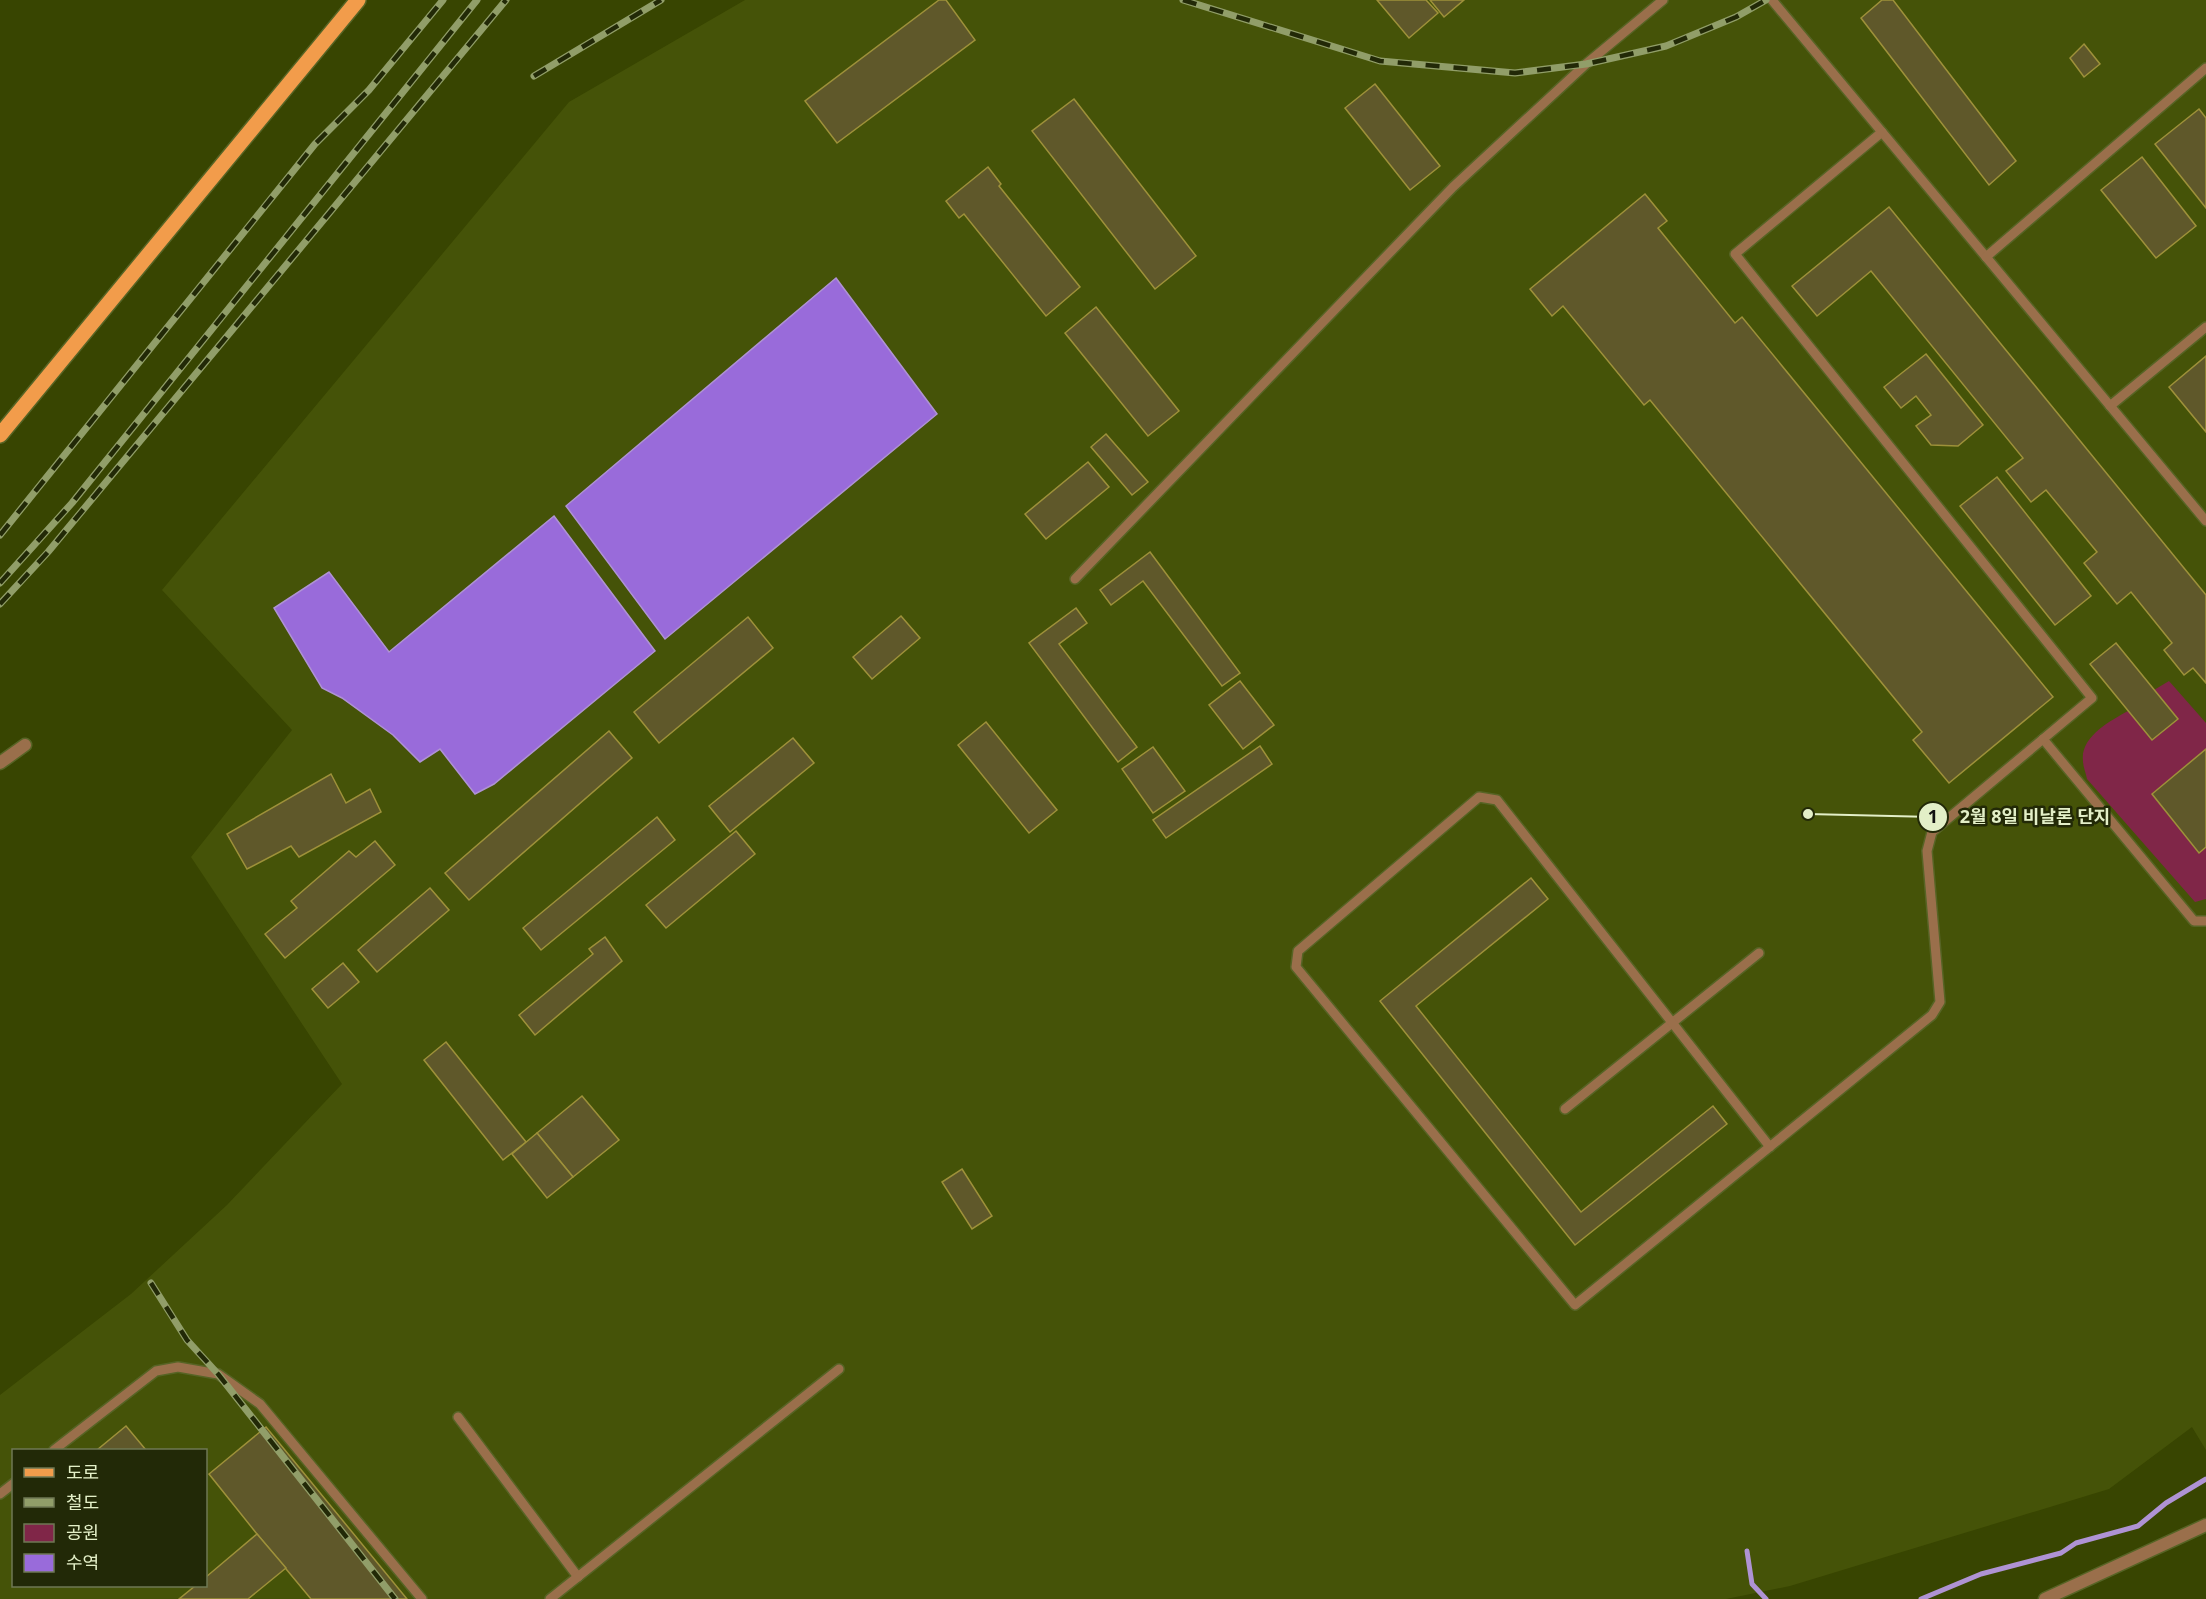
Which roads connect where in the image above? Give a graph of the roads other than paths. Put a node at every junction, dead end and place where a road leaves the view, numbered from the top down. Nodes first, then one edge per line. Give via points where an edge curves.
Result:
1 (358, 0) edge
2 (1663, 0) edge
3 (1772, 0) edge
4 (2206, 68) edge
5 (1882, 132) junction
6 (1986, 257) junction
7 (2206, 327) edge
8 (2110, 406) junction
9 (0, 435) edge
10 (2206, 521) edge
11 (1075, 579) dead end
12 (2043, 739) junction
13 (25, 745) dead end
14 (0, 763) edge
15 (2206, 921) edge
16 (1759, 953) dead end
17 (1672, 1023) junction
18 (1565, 1109) dead end
19 (1770, 1147) junction
20 (839, 1369) dead end
21 (458, 1417) dead end
22 (55, 1449) edge
23 (12, 1485) edge
24 (0, 1494) edge
25 (2206, 1525) edge
26 (578, 1577) junction
27 (422, 1599) edge
28 (550, 1599) edge
29 (2045, 1599) edge

1 - 9 main road
2 - 11 lane via 1586,64 1453,188
3 - 5 lane
4 - 6 lane
5 - 6 lane
5 - 12 lane via 1735,254 2092,698
6 - 8 lane
7 - 8 lane
8 - 10 lane
12 - 15 lane via 2194,921
12 - 19 lane via 1932,832 1927,850 1940,1002 1932,1015
13 - 14 street
16 - 17 lane
17 - 18 lane
17 - 19 lane
17 - 19 lane via 1497,800 1479,797 1298,951 1296,967 1575,1305
20 - 26 lane
21 - 26 lane
22 - 27 lane via 156,1371 178,1367 218,1374 260,1404
23 - 24 lane
25 - 29 street
26 - 28 lane

